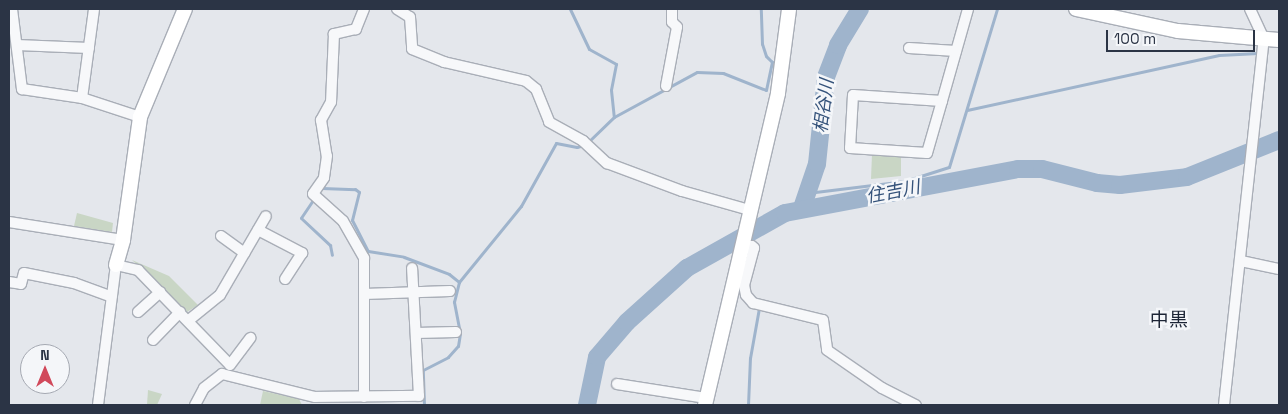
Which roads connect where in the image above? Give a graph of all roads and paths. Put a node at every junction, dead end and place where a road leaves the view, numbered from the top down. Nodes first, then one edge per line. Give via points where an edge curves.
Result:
1 (12, 9) edge
2 (94, 9) edge
3 (185, 9) edge
4 (364, 9) edge
5 (397, 9) edge
6 (672, 9) edge
7 (789, 9) edge
8 (968, 9) edge
9 (1076, 9) edge
10 (1251, 9) edge
11 (1264, 39) junction
12 (1279, 40) edge
13 (17, 45) junction
14 (89, 48) junction
15 (909, 48) dead end
16 (956, 51) junction
17 (666, 86) dead end
18 (82, 98) junction
19 (942, 101) junction
20 (140, 117) junction
21 (749, 210) junction
22 (266, 216) dead end
23 (9, 222) edge
24 (258, 230) junction
25 (221, 236) dead end
26 (123, 240) junction
27 (740, 250) junction
28 (244, 253) junction
29 (1240, 261) junction
30 (116, 265) junction
31 (412, 268) dead end
32 (1279, 269) edge
33 (285, 279) dead end
34 (9, 282) edge
35 (160, 292) junction
36 (413, 292) junction
37 (450, 292) dead end
38 (364, 294) junction
39 (112, 297) junction
40 (138, 312) dead end
41 (180, 312) junction
42 (189, 320) junction
43 (456, 332) dead end
44 (416, 333) junction
45 (250, 338) dead end
46 (153, 340) dead end
47 (617, 384) dead end
48 (364, 397) junction
49 (314, 401) edge
50 (706, 402) edge
51 (98, 405) edge
52 (195, 405) edge
53 (916, 405) edge
54 (1224, 405) edge

1 - 13 street
2 - 14 street
3 - 20 street
4 - 38 street via 356,29 334,34 331,102 320,120 327,156 324,178 313,194 343,221 364,258
5 - 21 street via 410,16 412,49 444,62 526,81 536,90 550,122 619,169 682,192
6 - 17 street via 672,22 677,27
7 - 21 street via 778,93
8 - 16 street
9 - 11 street via 1178,31
10 - 11 street
11 - 12 street
11 - 29 street
13 - 14 street
13 - 18 street via 22,89
14 - 18 street
15 - 16 street
16 - 19 street
18 - 20 street
19 - 19 street via 927,154 850,148 853,95
20 - 26 street
21 - 27 street
22 - 24 street
23 - 26 street
24 - 28 street
24 - 33 street via 302,253
25 - 28 street
26 - 30 street
27 - 50 street
27 - 53 street via 754,248 744,284 746,295 753,304 823,320 827,350 882,388
28 - 42 street via 220,295
29 - 32 street
29 - 54 street
30 - 35 street via 138,270
30 - 39 street
31 - 36 street
34 - 39 street via 21,284 24,273 74,283
35 - 40 street
35 - 41 street
36 - 37 street
36 - 38 street
36 - 44 street
38 - 48 street
39 - 51 street
41 - 42 street
41 - 46 street
42 - 45 street via 230,365
43 - 44 street
44 - 48 street via 420,396
47 - 50 street
48 - 49 street
49 - 52 street via 222,374 204,388

